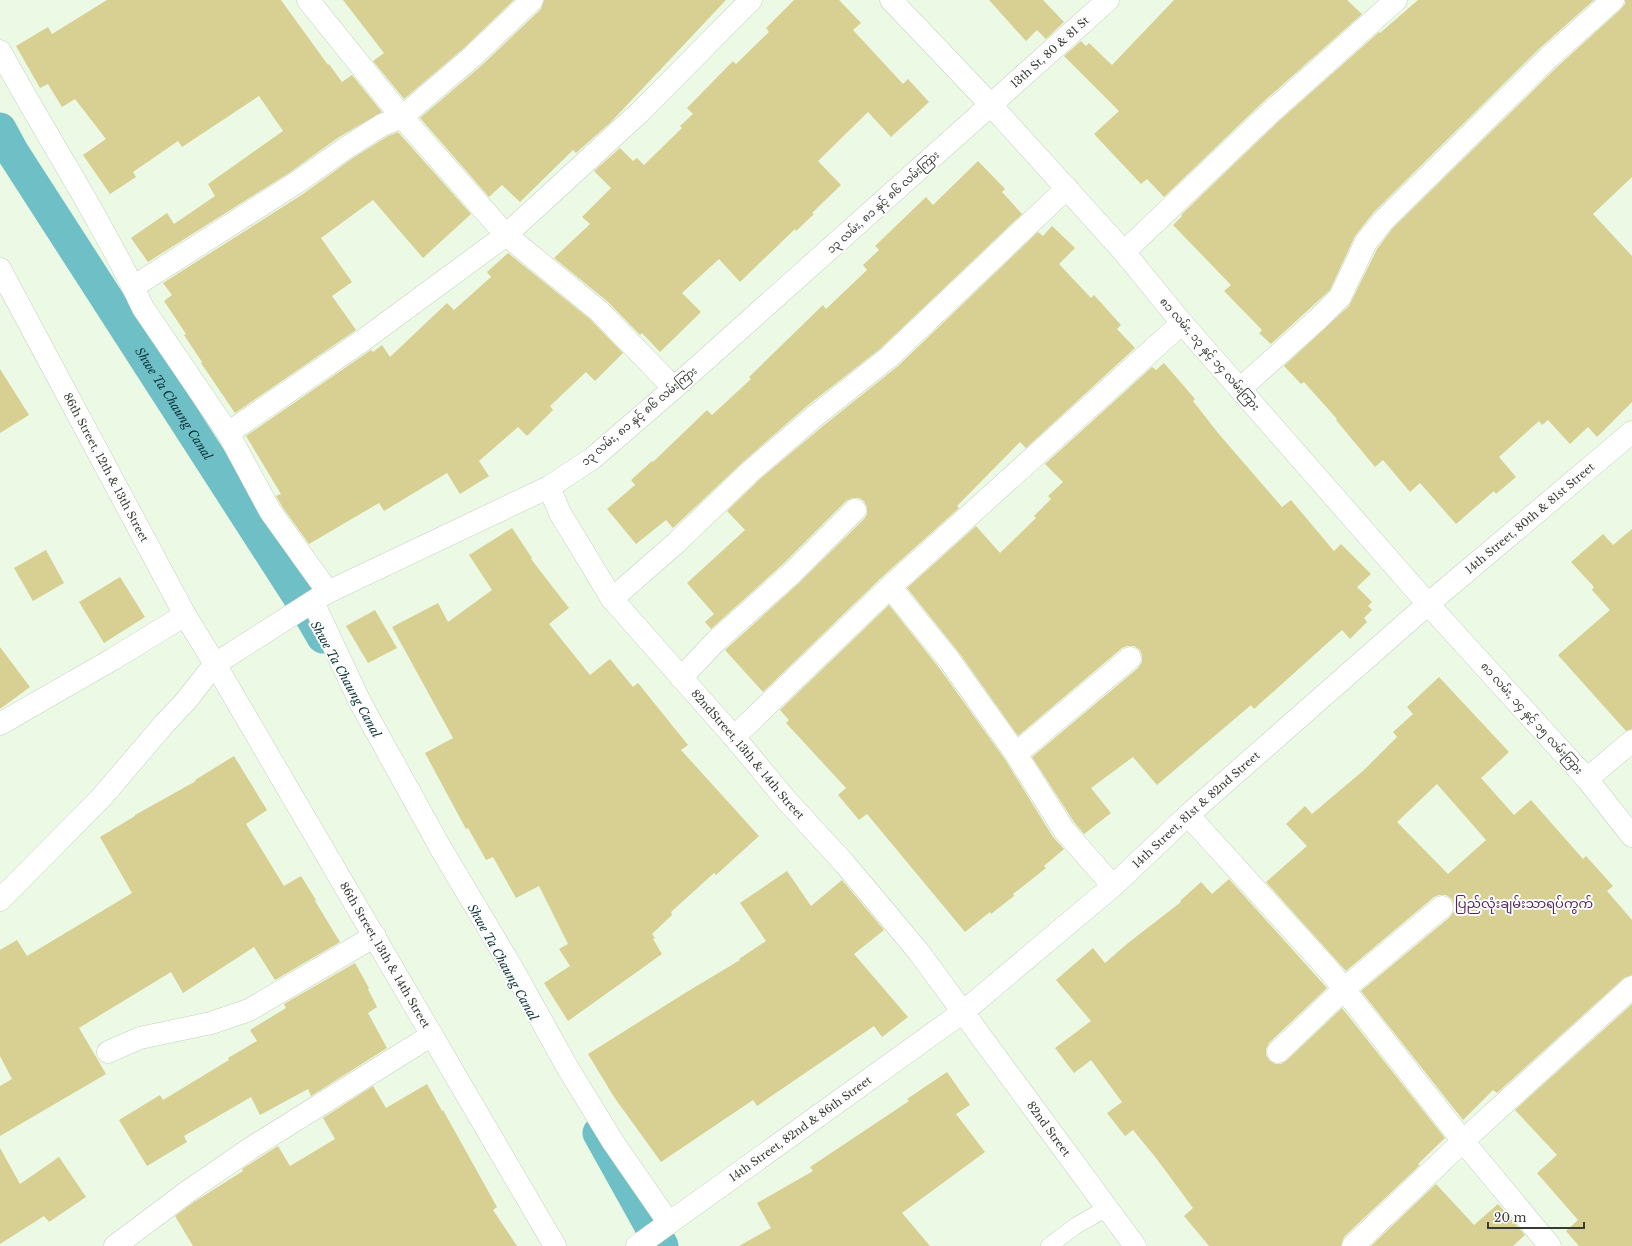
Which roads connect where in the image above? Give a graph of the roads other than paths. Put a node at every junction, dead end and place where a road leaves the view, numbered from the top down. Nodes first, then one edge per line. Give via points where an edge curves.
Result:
1 (308, 0) edge
2 (532, 0) edge
3 (751, 0) edge
4 (891, 0) edge
5 (1108, 0) edge
6 (1396, 0) edge
7 (1613, 0) edge
8 (0, 51) edge
9 (991, 105) junction
10 (402, 117) junction
11 (1067, 188) junction
12 (506, 235) junction
13 (1124, 252) junction
14 (0, 269) edge
15 (133, 287) junction
16 (1182, 323) junction
17 (674, 388) junction
18 (1240, 389) junction
19 (1632, 432) edge
20 (228, 433) junction
21 (549, 487) junction
22 (855, 510) dead end
23 (890, 587) junction
24 (320, 597) junction
25 (612, 599) junction
26 (1428, 604) junction
27 (185, 615) junction
28 (1130, 658) dead end
29 (216, 664) junction
30 (680, 678) junction
31 (0, 724) edge
32 (734, 737) junction
33 (1632, 741) edge
34 (1016, 754) junction
35 (1587, 779) junction
36 (1188, 815) junction
37 (1632, 836) edge
38 (1113, 886) junction
39 (0, 900) edge
40 (1442, 907) dead end
41 (374, 936) junction
42 (1632, 987) edge
43 (1344, 989) junction
44 (963, 1012) junction
45 (432, 1035) junction
46 (108, 1052) dead end
47 (1278, 1052) dead end
48 (1463, 1141) junction
49 (1107, 1208) junction
50 (669, 1223) junction
51 (115, 1246) edge
52 (555, 1246) edge
53 (637, 1246) edge
54 (1049, 1246) edge
55 (1135, 1246) edge
56 (1353, 1246) edge
57 (1550, 1246) edge

1 - 10 street
2 - 10 street via 474,56
3 - 12 street via 640,113
4 - 9 street, ၈၁ လမ်း, ၁၃ နှင့် ၁၄ လမ်းကြား
5 - 9 street, 13th St, 80 & 81 St
6 - 13 street via 1270,112
7 - 18 street via 1548,58 1383,221 1366,242 1340,297
8 - 15 street
9 - 11 street, ၈၁ လမ်း, ၁၃ နှင့် ၁၄ လမ်းကြား
9 - 17 street, ၁၃ လမ်း, ၈၁ နှင့် ၈၆ လမ်းကြား
10 - 12 street
10 - 15 street via 382,125
11 - 13 street, ၈၁ လမ်း, ၁၃ နှင့် ၁၄ လမ်းကြား
11 - 25 street via 889,357 752,470 676,543
12 - 17 street via 599,311
12 - 20 street via 362,341
13 - 16 street, ၈၁ လမ်း, ၁၃ နှင့် ၁၄ လမ်းကြား
14 - 27 street, 86th Street, 12th & 13th Street
15 - 20 street via 144,308
16 - 18 street, ၈၁ လမ်း, ၁၃ နှင့် ၁၄ လမ်းကြား
16 - 23 street
17 - 21 street, ၁၃ လမ်း, ၈၁ နှင့် ၈၆ လမ်းကြား via 593,458
18 - 26 street, ၈၁ လမ်း, ၁၃ နှင့် ၁၄ လမ်းကြား
19 - 26 street, 14th Street, 80th & 81st Street
20 - 24 street
21 - 24 street, ၁၃ လမ်း, ၈၁ နှင့် ၈၆ လမ်းကြား
21 - 25 street, 82ndStreet, 13th & 14th Street via 560,513
22 - 30 street
23 - 32 street
23 - 34 street via 950,661
24 - 29 street, ၁၃ လမ်း, ၈၁ နှင့် ၈၆ လမ်းကြား
24 - 50 street via 360,702 440,847 566,1065 613,1142
25 - 30 street, 82ndStreet, 13th & 14th Street
26 - 35 street, ၈၁ လမ်း, ၁၄ နှင့် ၁၅ လမ်းကြား
26 - 36 street, 14th Street, 81st & 82nd Street
27 - 29 street, 86th Street, 12th & 13th Street
27 - 31 street
28 - 34 street
29 - 39 street, ၁၃ လမ်း, ၈၁ နှင့် ၈၆ လမ်းကြား via 101,798
29 - 41 street, 86th Street, 13th & 14th Street
30 - 32 street, 82ndStreet, 13th & 14th Street
32 - 44 street, 82ndStreet, 13th & 14th Street via 918,951
33 - 35 street
34 - 38 street via 1064,830
35 - 37 street, ၈၁ လမ်း, ၁၄ နှင့် ၁၅ လမ်းကြား
36 - 38 street, 14th Street, 81st & 82nd Street
36 - 43 street
38 - 44 street, 14th Street, 81st & 82nd Street
40 - 43 street
41 - 45 street, 86th Street, 13th & 14th Street
41 - 46 street via 249,1010 211,1023 140,1038
42 - 48 street
43 - 47 street
43 - 48 street
44 - 49 street, 82nd Street
44 - 50 street, 14th Street, 82nd & 86th Street
45 - 51 street via 251,1148
45 - 52 street, 86th Street, 13th & 14th Street
48 - 56 street
48 - 57 street
49 - 54 lane via 1077,1225
49 - 55 street, 82nd Street
50 - 53 street, 14th Street, 82nd & 86th Street

